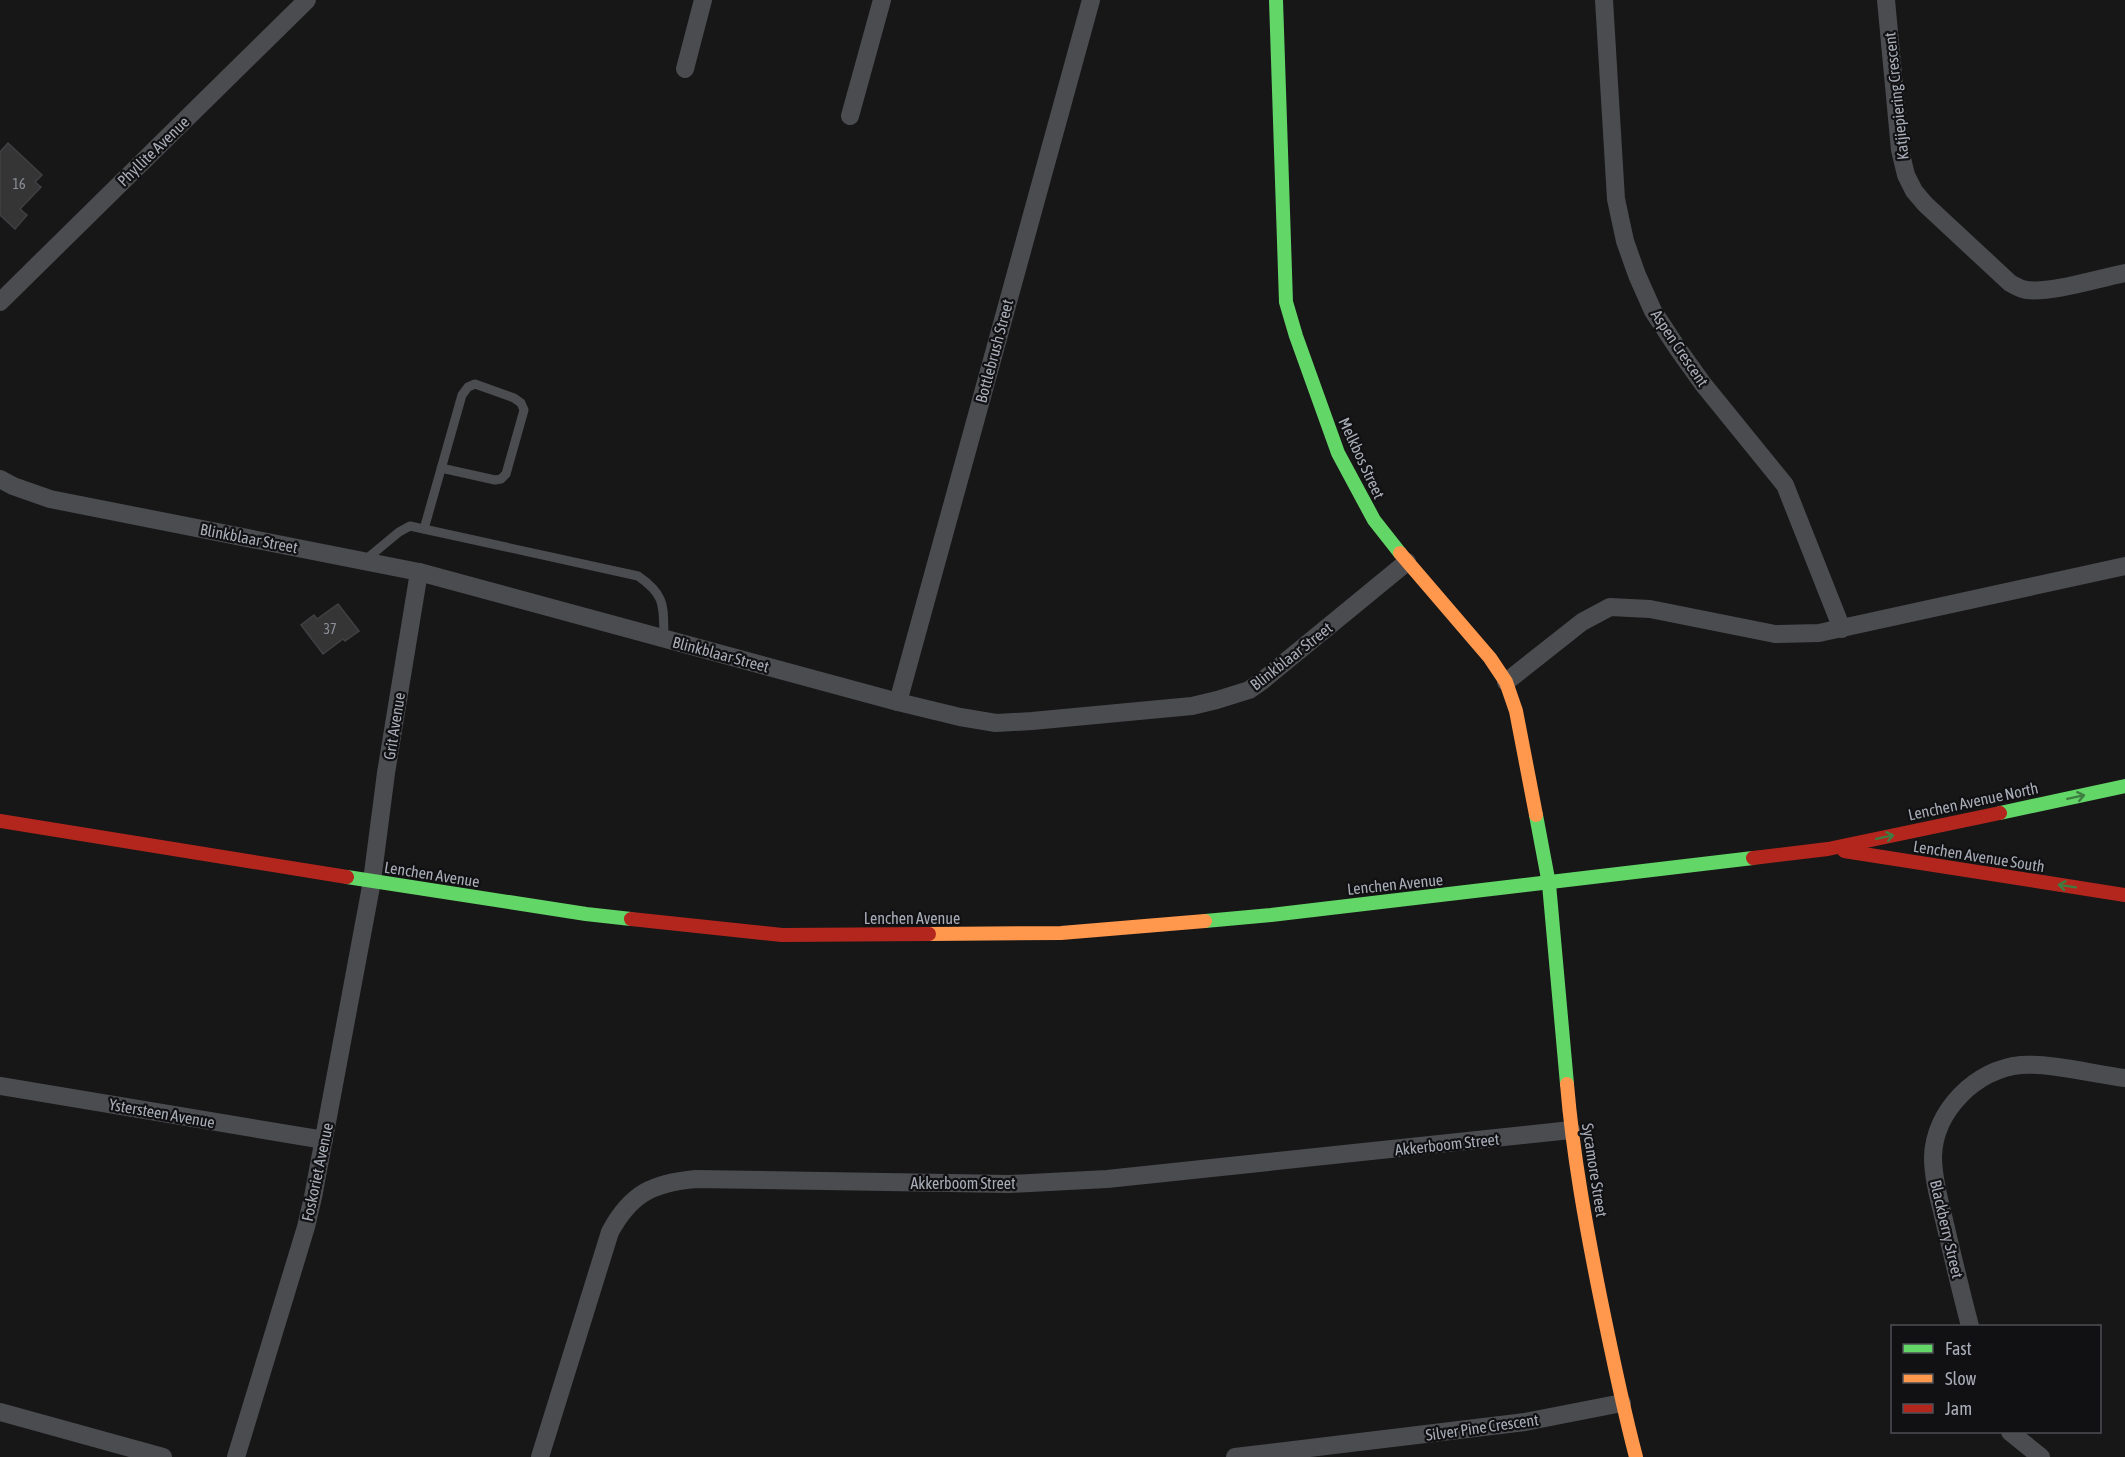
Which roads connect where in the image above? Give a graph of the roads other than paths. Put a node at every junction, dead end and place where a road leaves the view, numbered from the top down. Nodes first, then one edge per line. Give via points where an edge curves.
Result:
1 (307, 0) edge
2 (703, 0) edge
3 (882, 0) edge
4 (1091, 0) edge
5 (1275, 0) edge
6 (1604, 0) edge
7 (1886, 0) edge
8 (686, 69) dead end
9 (850, 116) dead end
10 (2125, 273) edge
11 (0, 302) edge
12 (441, 468) junction
13 (0, 479) edge
14 (424, 529) junction
15 (364, 561) junction
16 (1407, 562) junction
17 (2125, 566) edge
18 (419, 572) junction
19 (1842, 629) junction
20 (664, 638) junction
21 (1506, 682) junction
22 (898, 702) junction
23 (2125, 786) edge
24 (0, 821) edge
25 (1828, 849) junction
26 (372, 881) junction
27 (1549, 884) junction
28 (2125, 895) edge
29 (2125, 1078) edge
30 (0, 1086) edge
31 (1571, 1130) junction
32 (324, 1140) junction
33 (1970, 1325) edge
34 (1622, 1403) junction
35 (0, 1412) edge
36 (2012, 1433) edge
37 (1343, 1451) edge
38 (163, 1457) edge
39 (236, 1457) edge
40 (540, 1457) edge
41 (1235, 1457) edge
42 (1636, 1457) edge
43 (2041, 1457) edge

1 - 11 street, Phyllite Avenue
2 - 8 street
3 - 9 street
4 - 22 street, Bottlebrush Street
5 - 16 main road, Melkbos Street via 1286,302 1338,453 1374,520
6 - 19 street, Aspen Crescent via 1616,199 1637,275 1653,312 1678,349 1785,485
7 - 10 street, Katjiepiering Crescent via 1900,150 1906,175 1925,204 2020,288 2049,289
12 - 12 lane via 462,395 468,387 475,384 521,403 524,410 506,474 501,479
12 - 14 lane
13 - 15 street, Blinkblaar Street via 50,499
14 - 15 lane via 410,526
14 - 20 lane via 638,576 653,586 663,603
15 - 18 street, Blinkblaar Street
16 - 21 main road, Melkbos Street
16 - 22 street, Blinkblaar Street via 1263,681 1217,700 1180,707 996,723
17 - 19 street
18 - 20 street, Blinkblaar Street
18 - 26 street, Grit Avenue
19 - 21 street via 1774,634 1650,609 1610,607 1582,622
20 - 22 street, Blinkblaar Street
21 - 27 main road, Melkbos Street via 1516,711
25 -> 23 main road, Lenchen Avenue North
24 - 26 main road, Lenchen Avenue
25 - 27 main road, Lenchen Avenue
28 -> 25 main road, Lenchen Avenue South
26 - 27 main road, Lenchen Avenue via 586,914 782,935 1061,933 1271,915
26 - 32 street, Foskoriet Avenue
27 - 31 main road, Sycamore Street
29 - 33 street, Blackberry Street via 2019,1065 1974,1082 1959,1095 1946,1115 1935,1144 1934,1176
30 - 32 street, Ystersteen Avenue
31 - 34 main road, Sycamore Street
31 - 40 street, Akkerboom Street via 1107,1179 1009,1184 696,1179 662,1184 638,1196 610,1232
32 - 39 street, Foskoriet Avenue via 306,1227
34 - 37 street, Silver Pine Crescent
34 - 42 main road, Sycamore Street
35 - 38 street
36 - 43 street
37 - 41 street, Silver Pine Crescent

